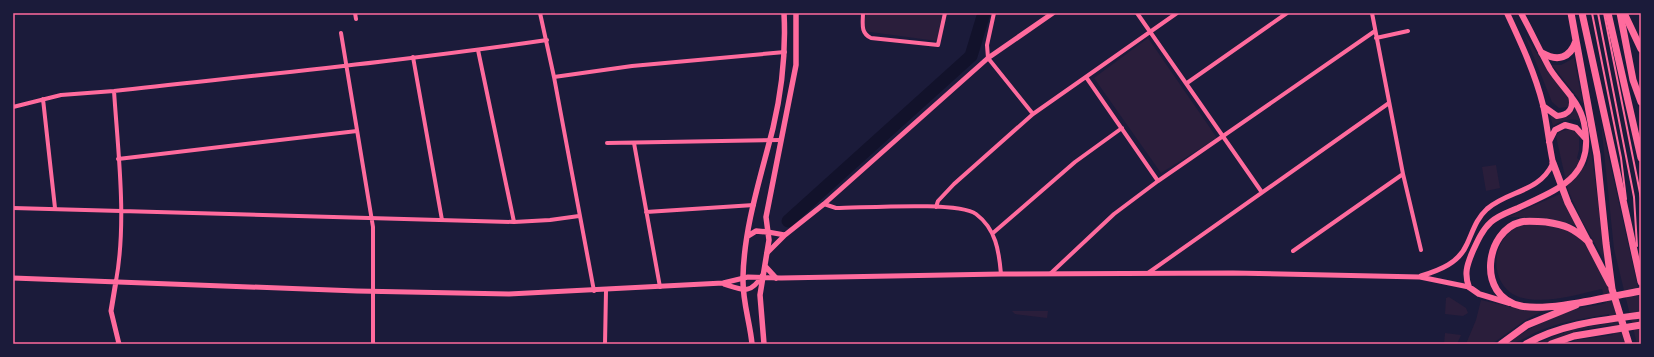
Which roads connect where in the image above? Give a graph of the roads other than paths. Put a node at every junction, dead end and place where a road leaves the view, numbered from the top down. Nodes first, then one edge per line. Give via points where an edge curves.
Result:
1 (355, 13) edge
2 (540, 13) edge
3 (784, 13) edge
4 (796, 13) edge
5 (863, 13) edge
6 (945, 13) edge
7 (994, 13) edge
8 (1052, 13) edge
9 (1137, 13) edge
10 (1176, 13) edge
11 (1287, 13) edge
12 (1372, 13) edge
13 (1508, 13) edge
14 (1521, 13) edge
15 (1571, 13) edge
16 (1582, 13) edge
17 (1592, 13) edge
18 (1598, 13) edge
19 (1604, 13) edge
20 (1608, 13) edge
21 (1620, 13) edge
22 (1624, 13) edge
23 (356, 19) dead end
24 (1526, 22) junction
25 (1375, 31) junction
26 (1408, 31) dead end
27 (1150, 32) junction
28 (341, 33) dead end
29 (1376, 38) junction
30 (547, 40) junction
31 (1576, 40) junction
32 (1641, 49) edge
33 (478, 50) junction
34 (785, 52) junction
35 (1542, 53) junction
36 (413, 57) junction
37 (988, 58) junction
38 (347, 65) junction
39 (554, 77) junction
40 (1086, 77) junction
41 (1187, 83) junction
42 (114, 91) junction
43 (1570, 94) junction
44 (43, 98) junction
45 (778, 100) junction
46 (788, 102) junction
47 (1641, 102) edge
48 (1389, 103) junction
49 (13, 106) edge
50 (1543, 106) junction
51 (1033, 114) junction
52 (1122, 128) junction
53 (357, 131) junction
54 (1223, 137) junction
55 (770, 139) junction
56 (781, 140) junction
57 (1586, 141) junction
58 (1549, 142) junction
59 (607, 143) dead end
60 (634, 143) junction
61 (1641, 158) edge
62 (118, 159) junction
63 (1553, 163) junction
64 (1403, 174) junction
65 (1158, 181) junction
66 (1261, 191) junction
67 (1641, 197) edge
68 (824, 204) junction
69 (754, 205) junction
70 (936, 207) junction
71 (13, 208) edge
72 (56, 208) junction
73 (120, 211) junction
74 (646, 212) junction
75 (579, 216) junction
76 (372, 218) junction
77 (442, 220) junction
78 (514, 222) junction
79 (768, 232) junction
80 (993, 233) junction
81 (786, 234) junction
82 (1631, 234) junction
83 (748, 236) junction
84 (1589, 242) junction
85 (1421, 250) dead end
86 (1293, 251) dead end
87 (767, 253) junction
88 (1637, 264) junction
89 (765, 266) junction
90 (1148, 273) junction
91 (1001, 274) junction
92 (1050, 274) junction
93 (762, 276) junction
94 (1420, 277) junction
95 (13, 278) edge
96 (743, 278) junction
97 (776, 278) junction
98 (116, 281) junction
99 (1641, 282) edge
100 (723, 283) junction
101 (660, 287) junction
102 (1469, 287) junction
103 (1612, 289) junction
104 (744, 290) junction
105 (594, 291) junction
106 (606, 291) junction
107 (1641, 291) edge
108 (373, 292) junction
109 (1587, 300) junction
110 (1509, 303) junction
111 (1641, 315) edge
112 (1641, 325) edge
113 (119, 344) edge
114 (373, 344) edge
115 (605, 344) edge
116 (752, 344) edge
117 (764, 344) edge
118 (1501, 344) edge
119 (1526, 344) edge
120 (1551, 344) edge
121 (1629, 344) edge

1 - 23 street
2 - 30 street
3 - 34 main road
4 - 46 main road via 796,58
5 - 6 street via 863,31 871,38 938,45
7 - 37 street via 988,39
8 - 37 street
9 - 27 street
10 - 27 street
11 - 41 street
12 - 25 street
13 - 24 main road via 1516,25
13 - 50 main road
14 - 24 main road
15 - 31 highway
16 - 82 highway
17 - 82 lane via 1621,158
18 - 88 lane via 1634,197
19 - 67 lane
20 - 61 highway
21 - 47 highway via 1633,80
22 - 32 highway
24 - 35 main road
25 - 29 street
25 - 54 street
26 - 29 street
27 - 40 street
27 - 41 street
28 - 38 street
29 - 48 street
30 - 33 street
30 - 39 street
31 - 35 highway via 1572,50 1564,57 1554,58
31 - 103 highway via 1597,155
33 - 36 street
33 - 78 street
34 - 39 street via 632,66
34 - 45 main road
35 - 43 main road via 1556,78
36 - 38 street
36 - 77 street
37 - 51 street
37 - 68 street
38 - 42 street
38 - 53 street
39 - 75 street
40 - 51 street
40 - 52 street
41 - 54 street
42 - 44 street via 77,92
42 - 62 street
43 - 50 main road via 1572,105 1566,114 1557,116
43 - 57 main road via 1581,113
44 - 49 street
44 - 72 street
45 - 46 main road
45 - 55 main road
46 - 56 main road
48 - 64 street
48 - 66 street
50 - 58 main road
51 - 70 street via 954,184 938,201
52 - 65 street
52 - 80 street via 1075,162
53 - 62 street
53 - 76 street
54 - 65 street
54 - 66 street
55 - 56 street
55 - 60 street
55 - 69 main road
56 - 79 main road via 766,217
57 - 58 main road via 1576,128 1565,125 1555,130
57 - 102 main road via 1581,165 1559,189 1496,218 1483,231 1466,267
58 - 63 main road
59 - 60 street
60 - 74 street
62 - 73 street
63 - 84 highway via 1565,197
63 - 94 street via 1539,182 1500,201 1482,214 1465,249 1456,260
64 - 85 street
64 - 86 street
65 - 92 street via 1114,214
66 - 90 street
68 - 70 street via 836,208
68 - 81 street
69 - 74 street
69 - 83 main road
70 - 80 street via 970,211
71 - 72 street
72 - 73 street
73 - 76 street
73 - 98 street
74 - 101 street
75 - 78 street
75 - 105 street
76 - 77 street
76 - 108 street
77 - 78 street
79 - 81 street
79 - 83 main road via 759,231
79 - 87 main road
80 - 91 street
81 - 87 street
82 - 88 highway
83 - 96 main road
84 - 103 highway
84 - 110 highway via 1574,229 1564,225 1529,221 1514,225 1502,235 1491,267 1493,285 1500,296
87 - 89 main road
88 - 99 highway
89 - 93 main road
89 - 97 main road
90 - 92 street
90 - 94 street
91 - 92 street
91 - 97 street
93 - 96 street
93 - 97 street
93 - 104 street via 754,288
93 - 117 main road via 760,303
94 - 102 street
95 - 98 street
96 - 100 street
96 - 104 main road
98 - 108 street
98 - 113 street via 111,310
100 - 101 street
100 - 104 street
101 - 106 street
102 - 110 main road via 1479,294
103 - 121 highway
104 - 116 main road
105 - 106 street
105 - 108 street via 525,294
106 - 115 street
107 - 109 highway
108 - 114 street
109 - 110 highway via 1530,307
109 - 118 highway via 1527,325
111 - 119 highway via 1555,331
112 - 120 highway via 1574,336

